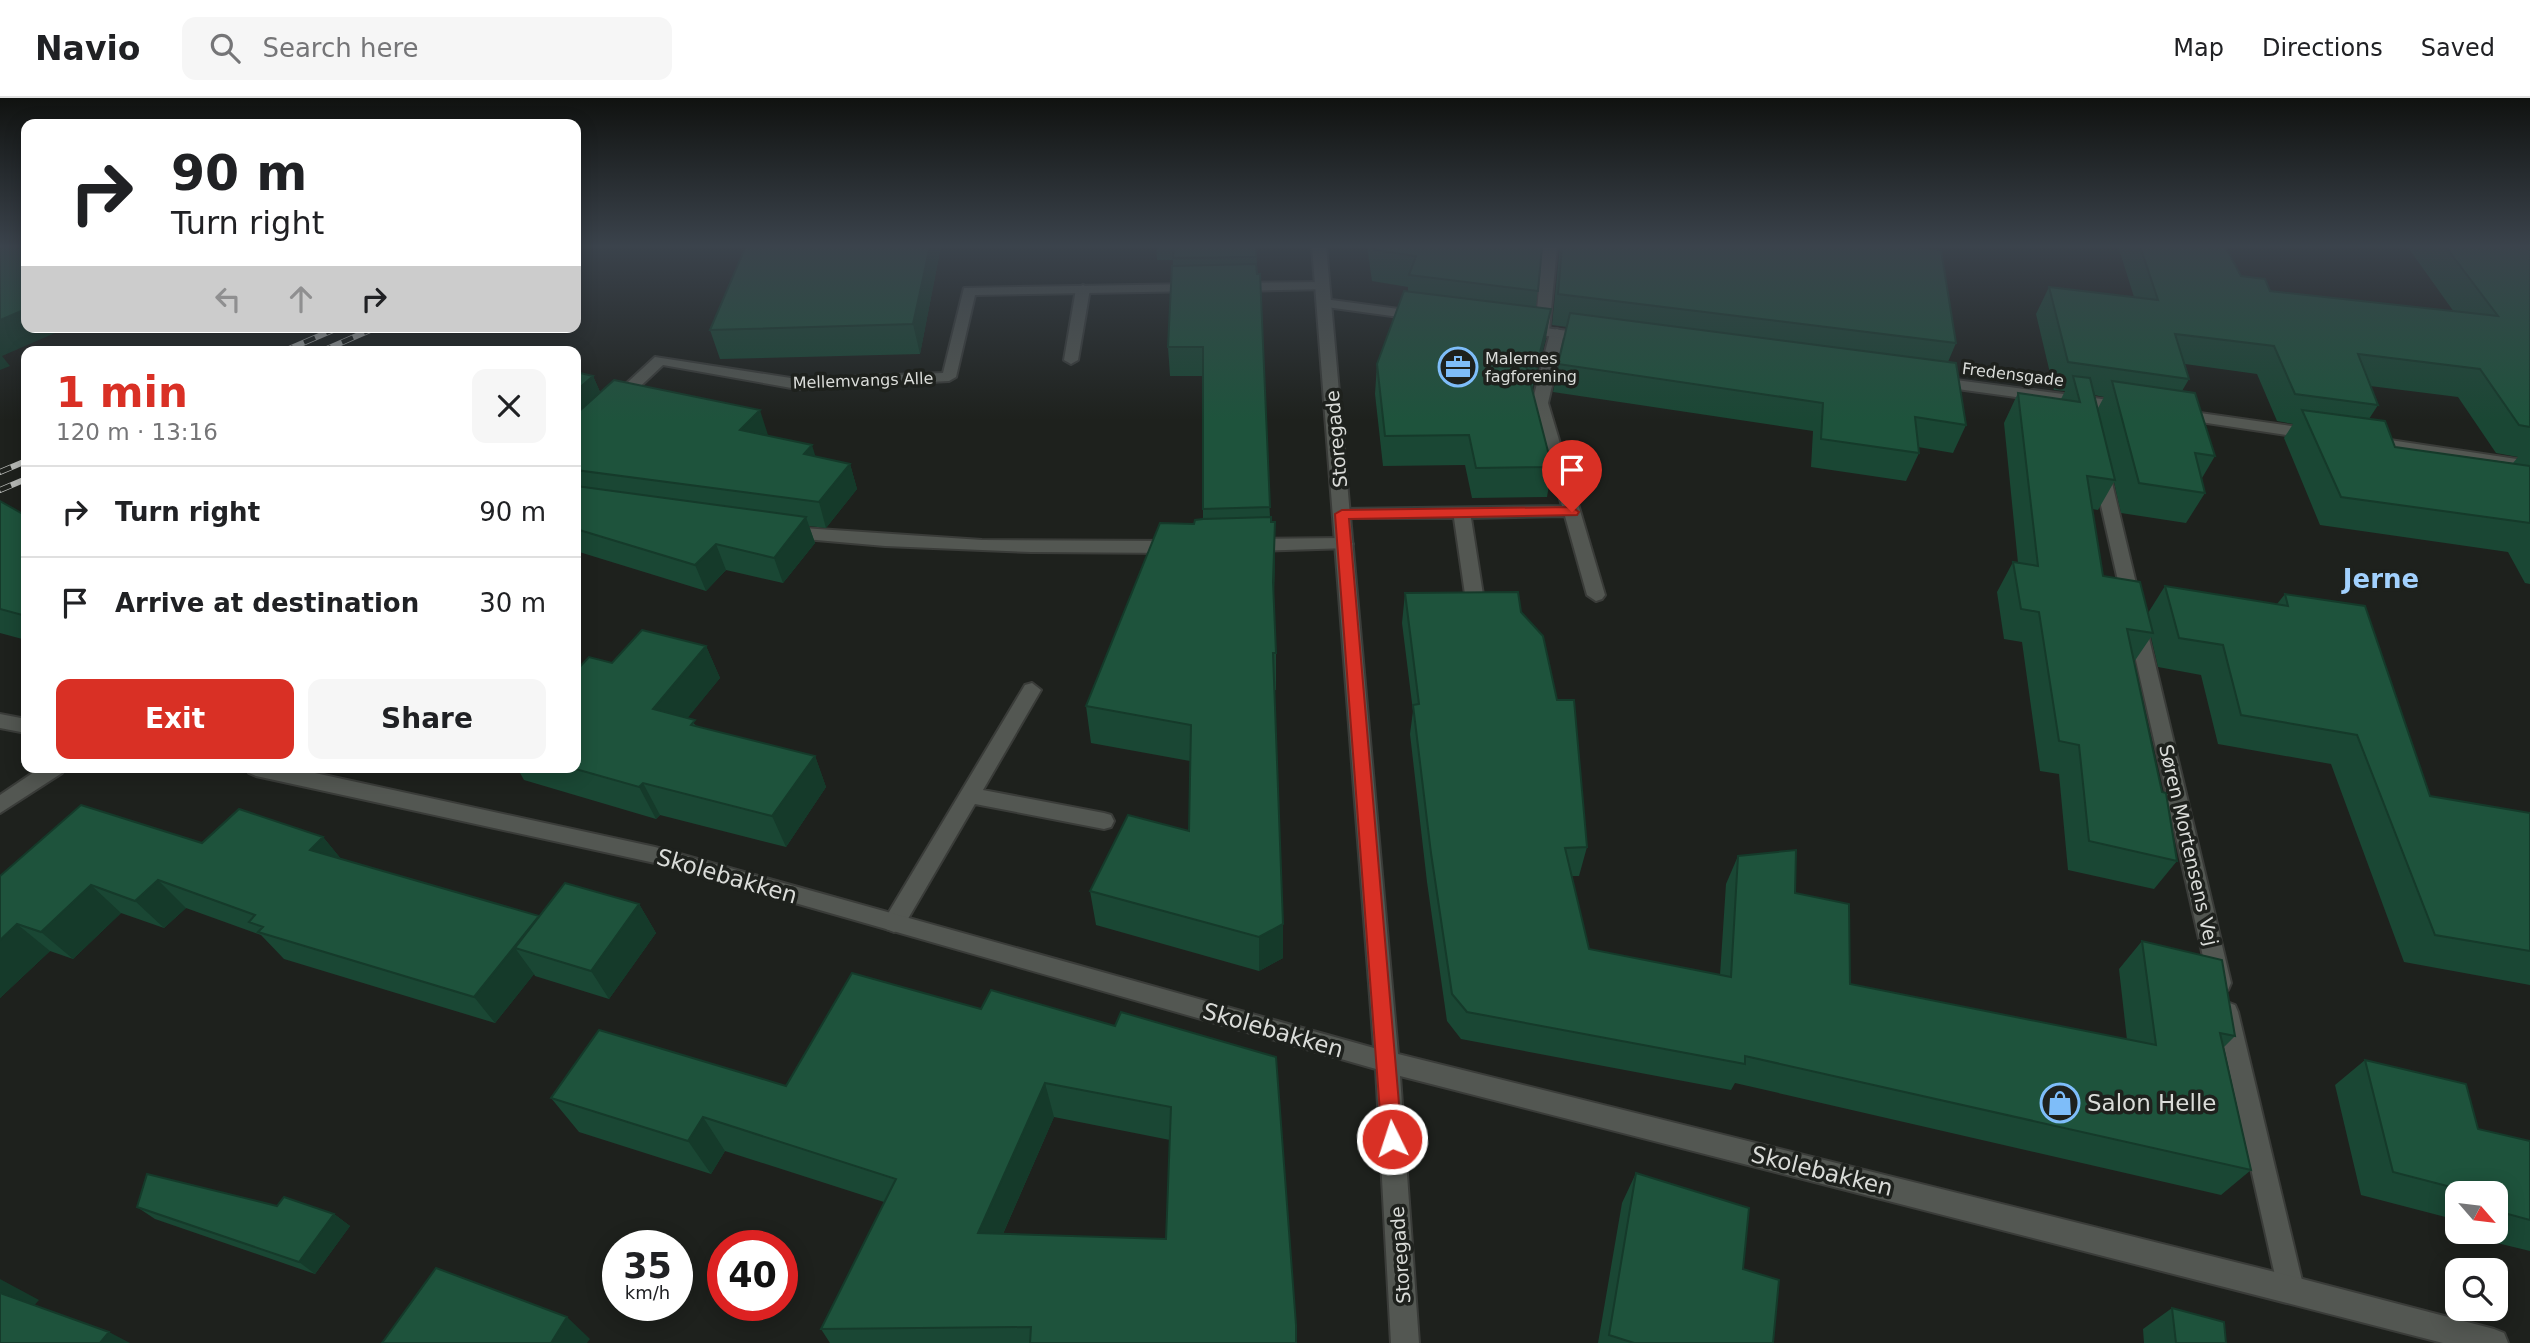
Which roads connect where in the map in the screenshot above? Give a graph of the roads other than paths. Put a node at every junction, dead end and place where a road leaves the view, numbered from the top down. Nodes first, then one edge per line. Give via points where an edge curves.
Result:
1 (966, 304) edge
2 (1080, 304) edge
3 (1324, 304) edge
4 (1333, 304) edge
5 (1550, 304) edge
6 (1433, 317) edge
7 (1502, 326) edge
8 (1550, 332) junction
9 (1612, 340) edge
10 (1071, 360) dead end
11 (1918, 380) edge
12 (2084, 401) junction
13 (2138, 409) edge
14 (2165, 413) edge
15 (2091, 428) edge
16 (581, 433) edge
17 (2327, 436) edge
18 (2354, 440) edge
19 (2097, 455) edge
20 (2530, 466) edge
21 (1572, 512) junction
22 (1462, 513) junction
23 (1342, 514) junction
24 (774, 531) edge
25 (1345, 544) junction
26 (1196, 546) edge
27 (1237, 546) edge
28 (1596, 595) dead end
29 (1475, 601) edge
30 (1032, 690) dead end
31 (0, 721) edge
32 (21, 725) edge
33 (48, 773) edge
34 (279, 773) edge
35 (970, 795) junction
36 (0, 806) edge
37 (1104, 821) dead end
38 (894, 923) junction
39 (1387, 1062) junction
40 (2291, 1289) junction
41 (1405, 1343) edge
42 (2494, 1343) edge

1 - 16 street, Mellemvangs Alle via 949,377 797,384 660,360
2 - 10 lane
3 - 23 street, Storegade
4 - 6 street
5 - 8 street
7 - 8 street
8 - 9 street
8 - 21 street via 1540,403
11 - 12 street, Fredensgade
12 - 13 street, Fredensgade
12 - 15 street
14 - 17 street
18 - 20 street
19 - 40 street, Søren Mortensens Vej
21 - 22 street
21 - 28 street
22 - 23 street
22 - 29 street
23 - 25 street, Storegade
24 - 26 street via 905,543
25 - 27 street
25 - 39 street, Storegade
30 - 35 street
31 - 32 street
33 - 36 street
34 - 38 street, Skolebakken via 655,855
35 - 37 street
35 - 38 street
38 - 39 street, Skolebakken
39 - 40 street, Skolebakken
39 - 41 street, Storegade
40 - 42 street, Skolebakken

